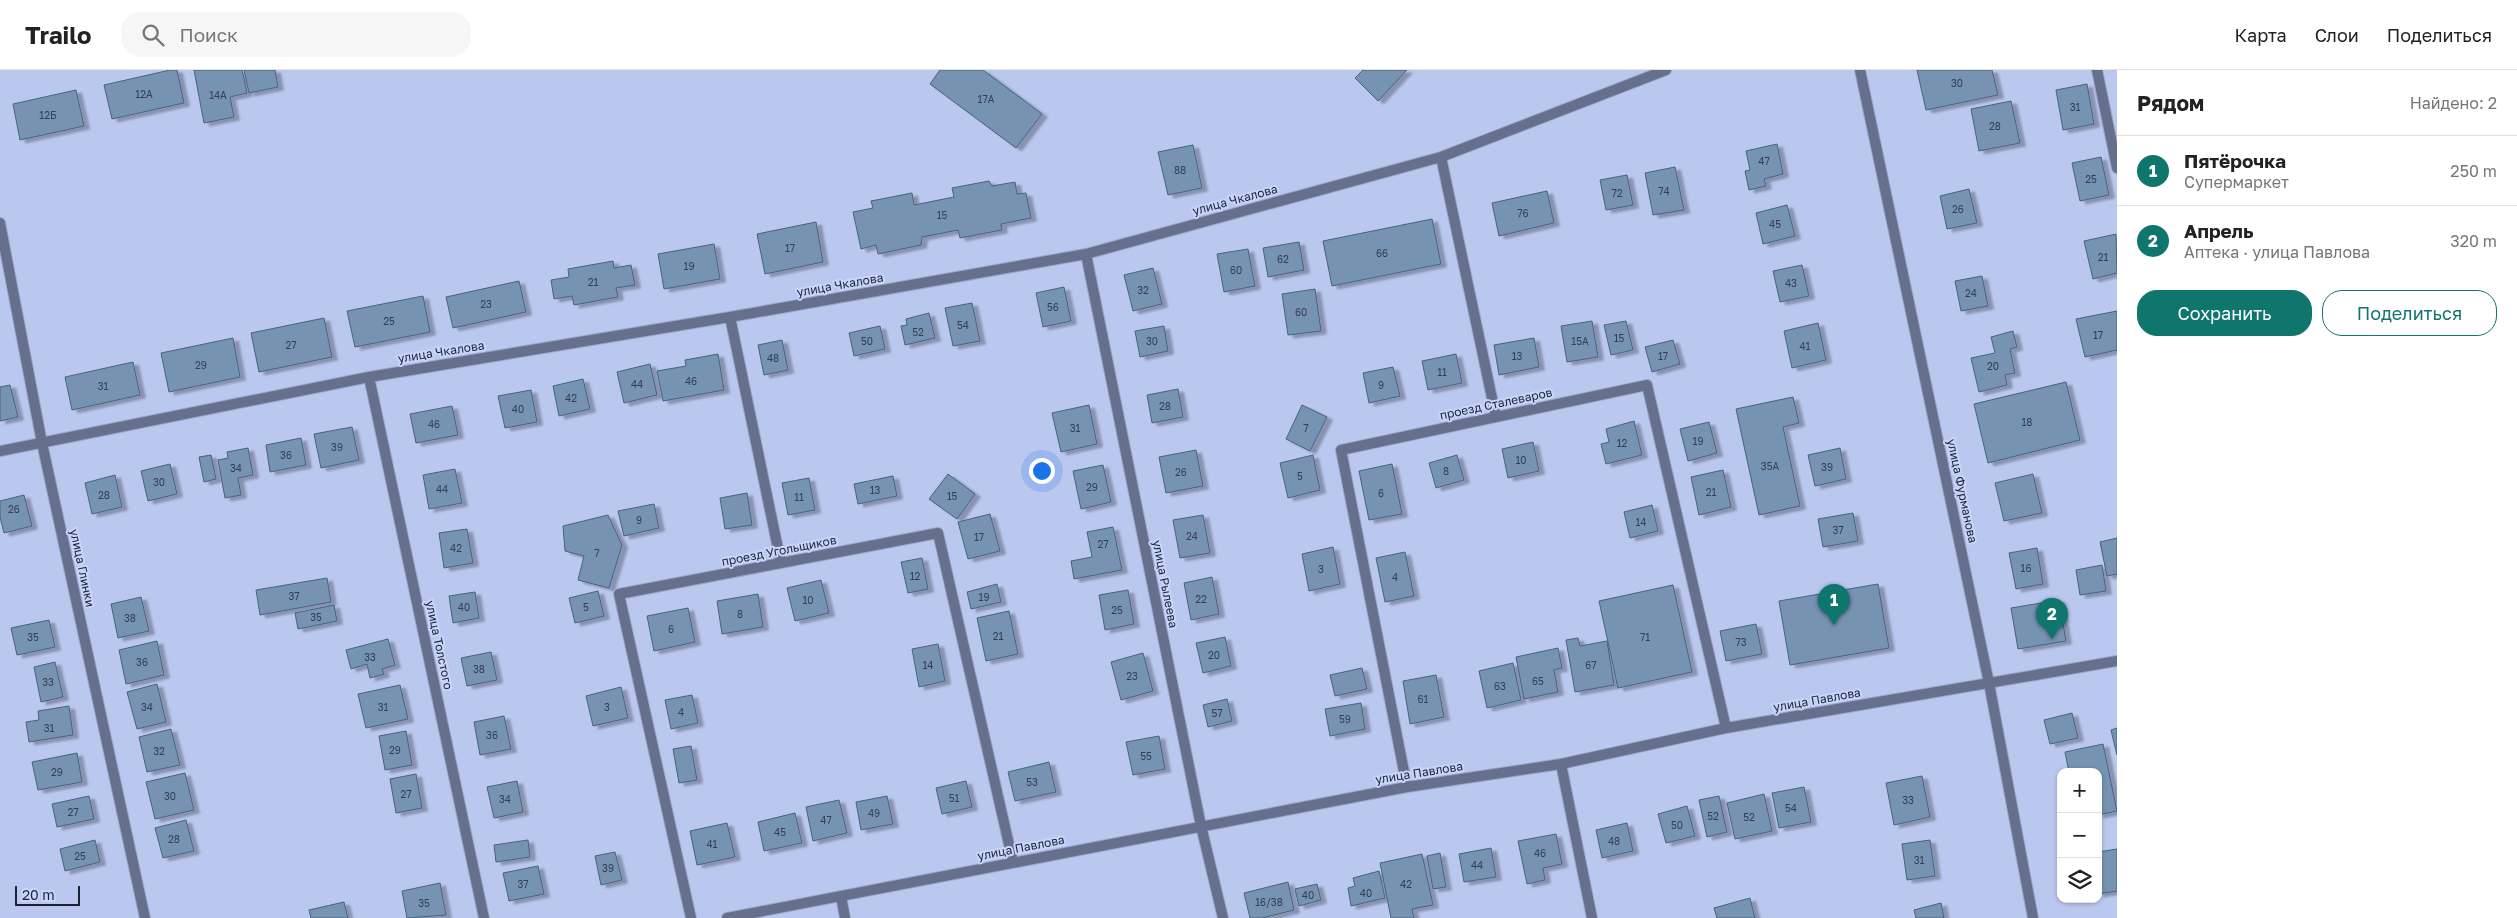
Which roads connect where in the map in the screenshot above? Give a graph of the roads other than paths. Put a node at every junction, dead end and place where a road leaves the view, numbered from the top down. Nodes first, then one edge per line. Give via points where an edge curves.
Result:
1 (1666, 70) edge
2 (1860, 70) edge
3 (2097, 70) edge
4 (1441, 157) junction
5 (2117, 168) edge
6 (0, 223) edge
7 (1086, 254) junction
8 (730, 317) junction
9 (369, 377) junction
10 (1496, 417) junction
11 (42, 443) junction
12 (0, 451) edge
13 (781, 563) junction
14 (2117, 661) edge
15 (1990, 683) junction
16 (1726, 728) junction
17 (1561, 764) junction
18 (1407, 787) junction
19 (1201, 826) junction
20 (1013, 862) junction
21 (841, 896) junction
22 (145, 918) edge
23 (484, 918) edge
24 (690, 918) edge
25 (727, 918) edge
26 (845, 918) edge
27 (1223, 918) edge
28 (1592, 918) edge
29 (2033, 918) edge

1 - 4 street, улица Чкалова
2 - 15 street, улица Фурманова
3 - 5 street
4 - 7 street, улица Чкалова
4 - 10 street
6 - 11 street, улица Глинки
7 - 8 street, улица Чкалова
7 - 19 street, улица Рылеева
8 - 9 street, улица Чкалова
8 - 13 street
9 - 11 street, улица Чкалова
9 - 23 street, улица Толстого
10 - 16 street, проезд Сталеваров via 1647,385
10 - 18 street, проезд Сталеваров via 1341,450
11 - 12 street, улица Чкалова
11 - 22 street, улица Глинки
13 - 20 street, проезд Угольщиков via 938,533
13 - 24 street, проезд Угольщиков via 619,594
14 - 15 street, улица Павлова
15 - 16 street, улица Павлова
15 - 29 street, улица Фурманова
16 - 17 street, улица Павлова
17 - 18 street, улица Павлова
17 - 28 street
18 - 19 street, улица Павлова
19 - 20 street, улица Павлова
19 - 27 street, улица Рылеева
20 - 21 street, улица Павлова
21 - 25 street, улица Павлова
21 - 26 street

